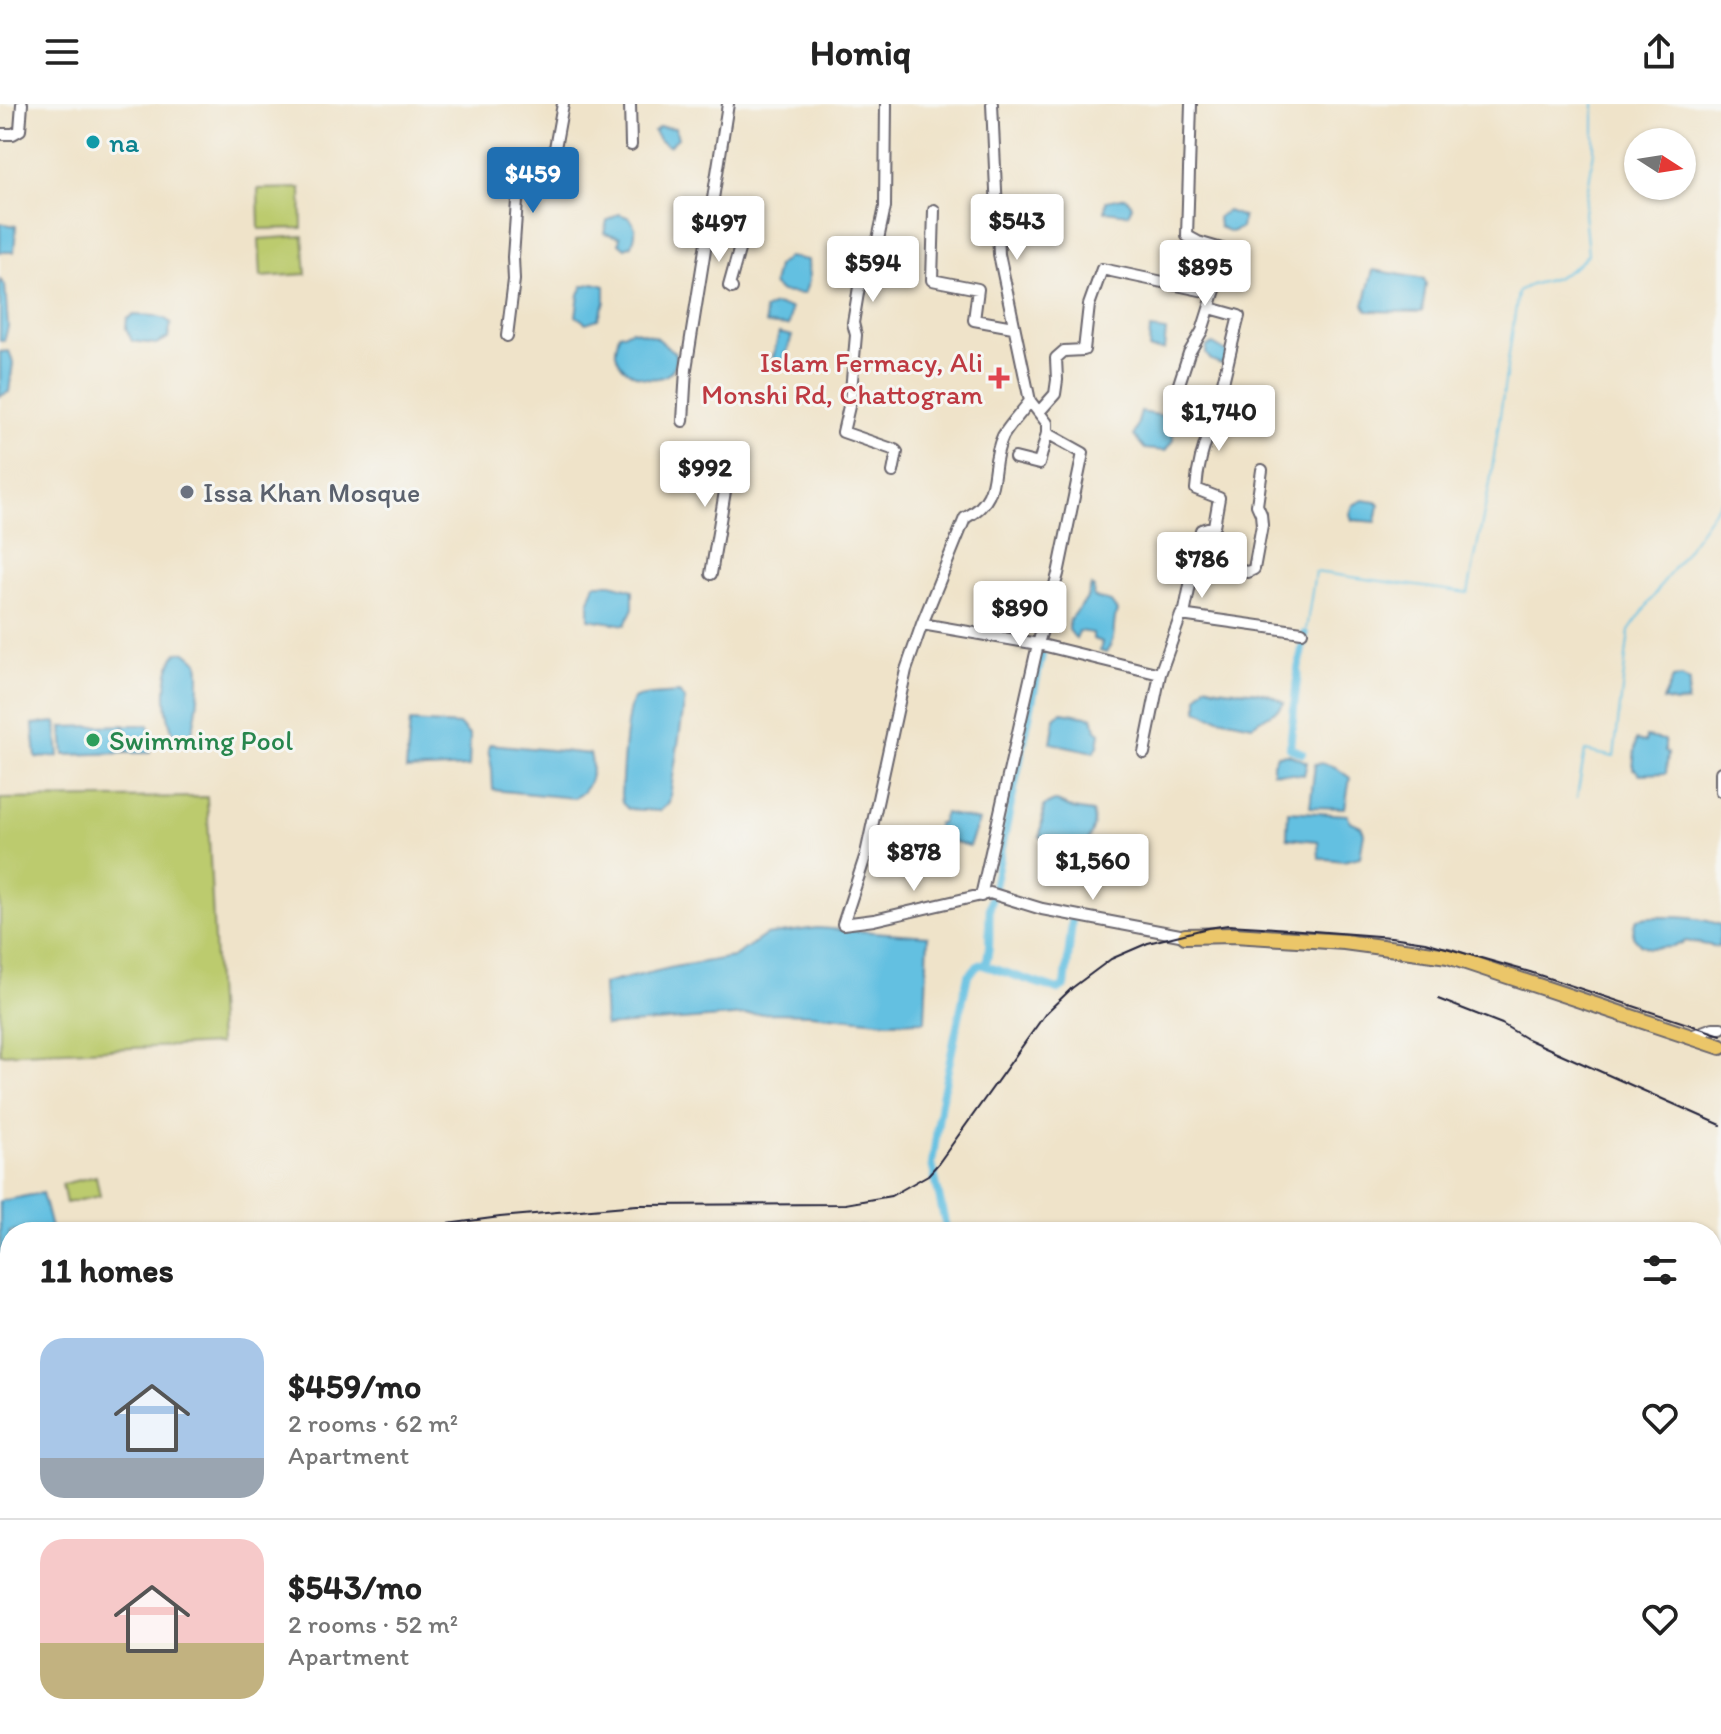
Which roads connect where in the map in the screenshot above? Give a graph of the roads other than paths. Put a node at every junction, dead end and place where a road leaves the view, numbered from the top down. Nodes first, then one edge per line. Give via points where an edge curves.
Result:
1 (22, 104) edge
2 (563, 104) edge
3 (630, 104) edge
4 (728, 104) edge
5 (886, 104) edge
6 (992, 104) edge
7 (1191, 104) edge
8 (0, 134) edge
9 (631, 145) dead end
10 (934, 210) dead end
11 (709, 216) junction
12 (732, 288) dead end
13 (1214, 293) junction
14 (1210, 308) junction
15 (1013, 327) junction
16 (507, 336) dead end
17 (1178, 387) dead end
18 (1030, 401) junction
19 (1039, 412) junction
20 (683, 421) dead end
21 (1047, 433) junction
22 (732, 450) dead end
23 (1015, 458) dead end
24 (1262, 470) dead end
25 (893, 472) dead end
26 (1195, 564) junction
27 (711, 574) dead end
28 (1181, 615) junction
29 (922, 624) junction
30 (1302, 632) dead end
31 (1038, 644) junction
32 (1160, 674) junction
33 (1144, 753) dead end
34 (1721, 772) edge
35 (1721, 791) edge
36 (989, 894) junction
37 (1185, 936) joint
38 (1721, 1028) edge
39 (1691, 1036) junction
40 (1721, 1047) edge

1 - 8 street via 20,130
2 - 16 street via 548,163 517,201
3 - 9 street
4 - 11 street
5 - 25 street via 885,207 874,258 860,281 843,432 895,450
6 - 15 street via 999,254
7 - 13 street via 1187,236 1228,253
10 - 15 street via 932,280 978,289 974,320
11 - 12 street via 746,225
11 - 20 street
13 - 14 street
13 - 19 street via 1102,269 1089,305 1084,350 1064,351 1056,358 1055,394
14 - 17 street
14 - 26 street via 1239,316 1197,479 1196,489 1219,498 1218,512 1214,526 1201,530
15 - 18 street
18 - 19 street
18 - 29 street via 1002,437 989,498 981,510 965,518
19 - 21 street
21 - 23 street via 1039,464
21 - 31 street via 1083,453
22 - 27 street
24 - 26 street via 1257,505 1262,525 1254,569
26 - 28 street
28 - 30 street
28 - 32 street
29 - 31 street
29 - 36 street via 901,692 866,854 843,924
31 - 32 street
31 - 36 street
32 - 33 street
34 - 35 street
36 - 37 street
37 - 39 highway via 1344,942 1448,956
38 - 39 street
39 - 40 highway

